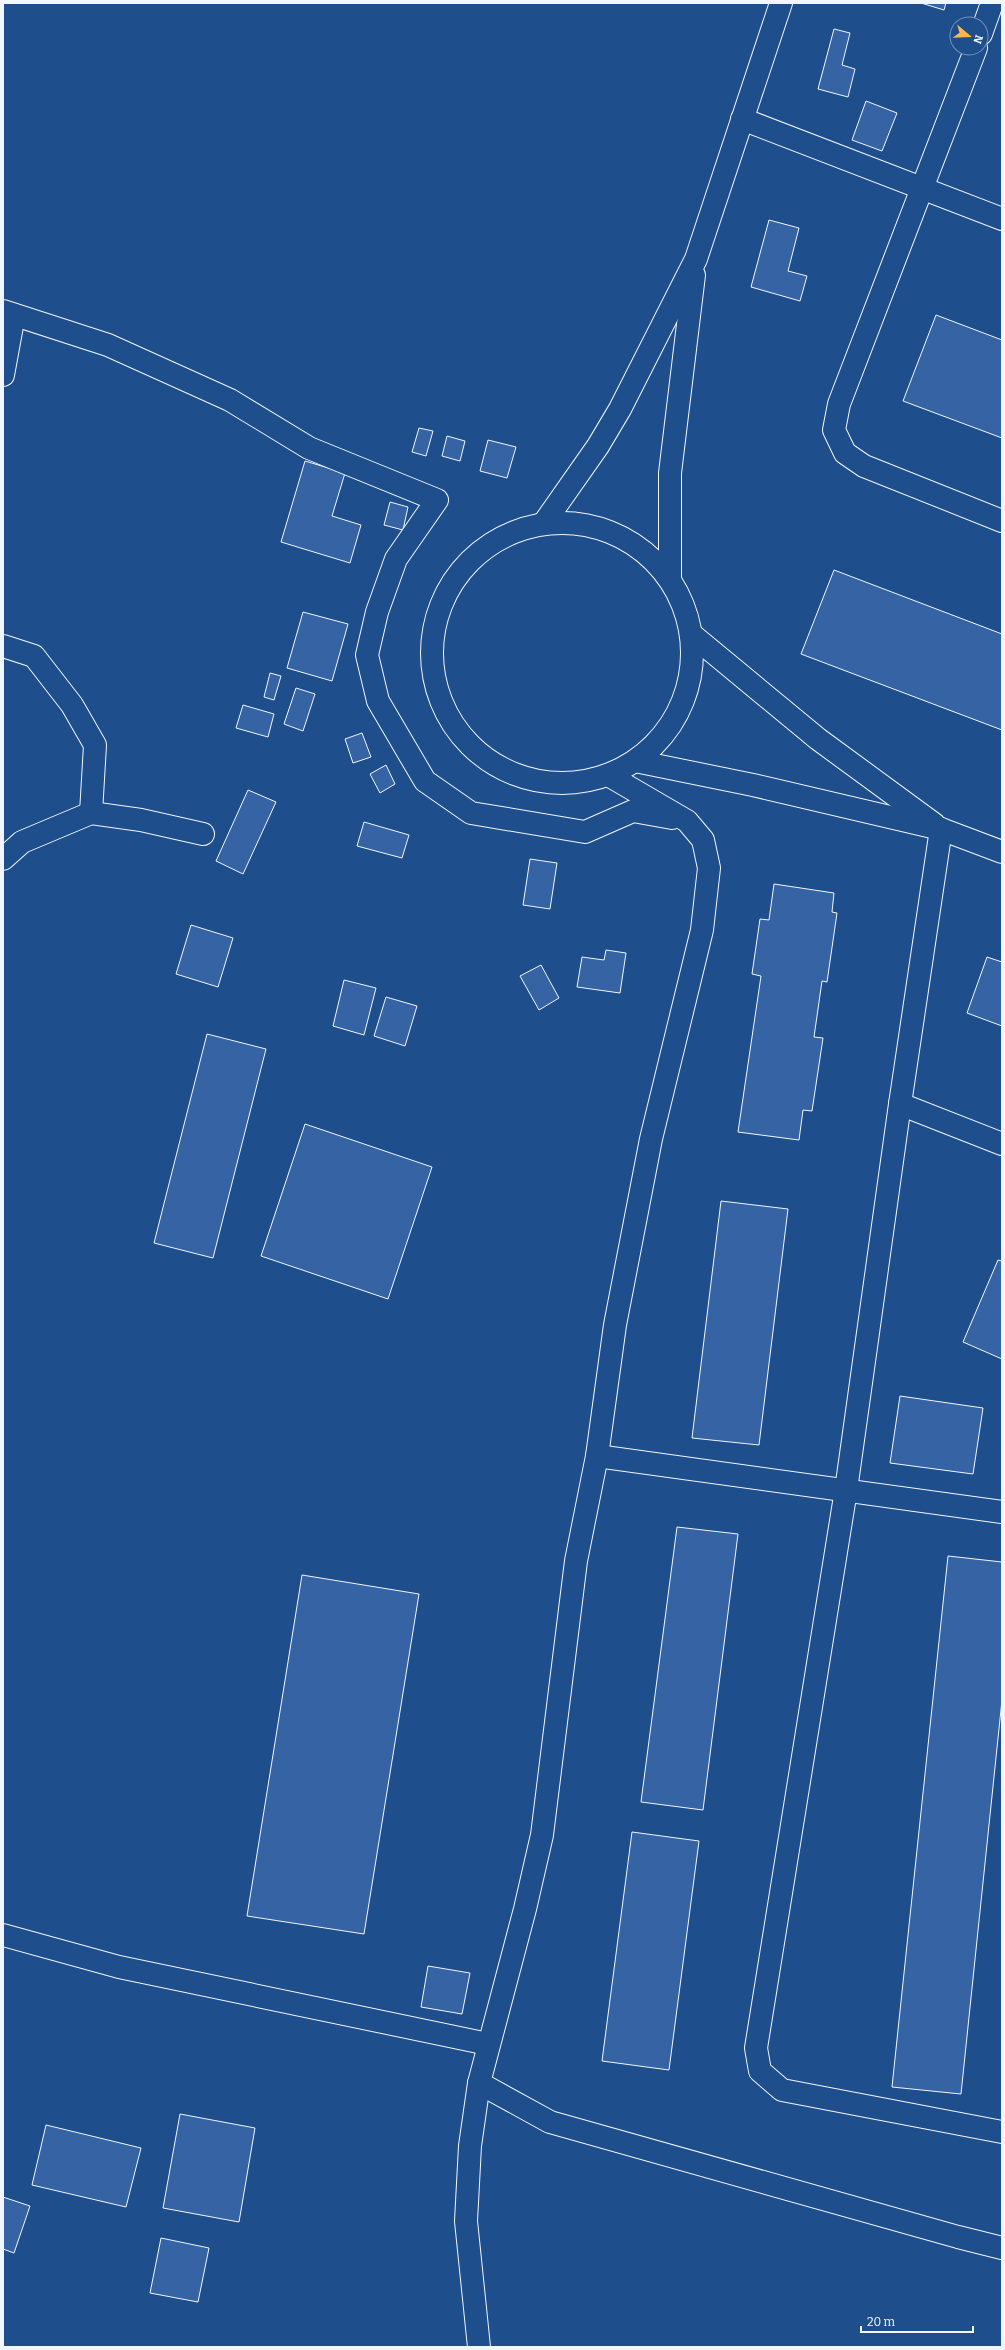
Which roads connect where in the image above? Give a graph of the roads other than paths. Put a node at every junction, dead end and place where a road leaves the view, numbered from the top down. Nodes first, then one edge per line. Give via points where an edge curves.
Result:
1 (780, 3) edge
2 (992, 3) edge
3 (987, 16) edge
4 (973, 56) edge
5 (742, 119) junction
6 (923, 189) junction
7 (1002, 220) edge
8 (696, 260) junction
9 (8, 313) edge
10 (3, 375) edge
11 (1002, 521) edge
12 (544, 523) junction
13 (670, 580) junction
14 (691, 634) junction
15 (3, 646) edge
16 (635, 761) junction
17 (608, 774) junction
18 (91, 813) junction
19 (687, 821) junction
20 (942, 829) junction
21 (203, 834) dead end
22 (1002, 852) edge
23 (3, 859) edge
24 (900, 1104) junction
25 (1002, 1144) edge
26 (597, 1456) junction
27 (846, 1490) junction
28 (1002, 1512) edge
29 (3, 1935) edge
30 (488, 2044) junction
31 (479, 2083) junction
32 (1002, 2132) edge
33 (1002, 2248) edge
34 (479, 2347) edge

1 - 5 street
2 - 3 street
4 - 6 street
5 - 6 street
5 - 8 street
6 - 7 street
6 - 11 street via 839,404 834,430 845,452 864,466
8 - 12 street via 620,409 598,446
8 - 13 street via 670,473
9 - 10 street
9 - 19 street via 108,345 230,400 309,448 437,500 396,559 377,612 367,655 378,701 425,781 471,813 585,832 632,811
12 - 13 street via 573,522 608,531 628,540 651,557
12 - 17 street via 515,531 490,544 467,564 450,587 438,614 432,643 435,679 441,700 454,726 473,748 496,766 523,777 551,783 580,782
13 - 14 street via 684,605
14 - 16 street via 692,663 686,692 666,730 657,742
14 - 20 street via 818,739
15 - 18 street via 34,656 72,705 95,745
16 - 17 street
16 - 20 street
17 - 19 street
18 - 21 street via 141,820
18 - 23 street via 22,842
19 - 26 street via 703,840 709,868 702,930 651,1139 615,1325
20 - 22 street
20 - 24 street
24 - 25 street
24 - 27 street
26 - 27 street
26 - 30 street via 576,1560 542,1835 525,1909
27 - 28 street
27 - 32 street via 756,2048 760,2071 782,2090
29 - 30 street via 119,1967
30 - 31 street
31 - 33 street via 550,2122
31 - 34 street via 470,2146 466,2221

